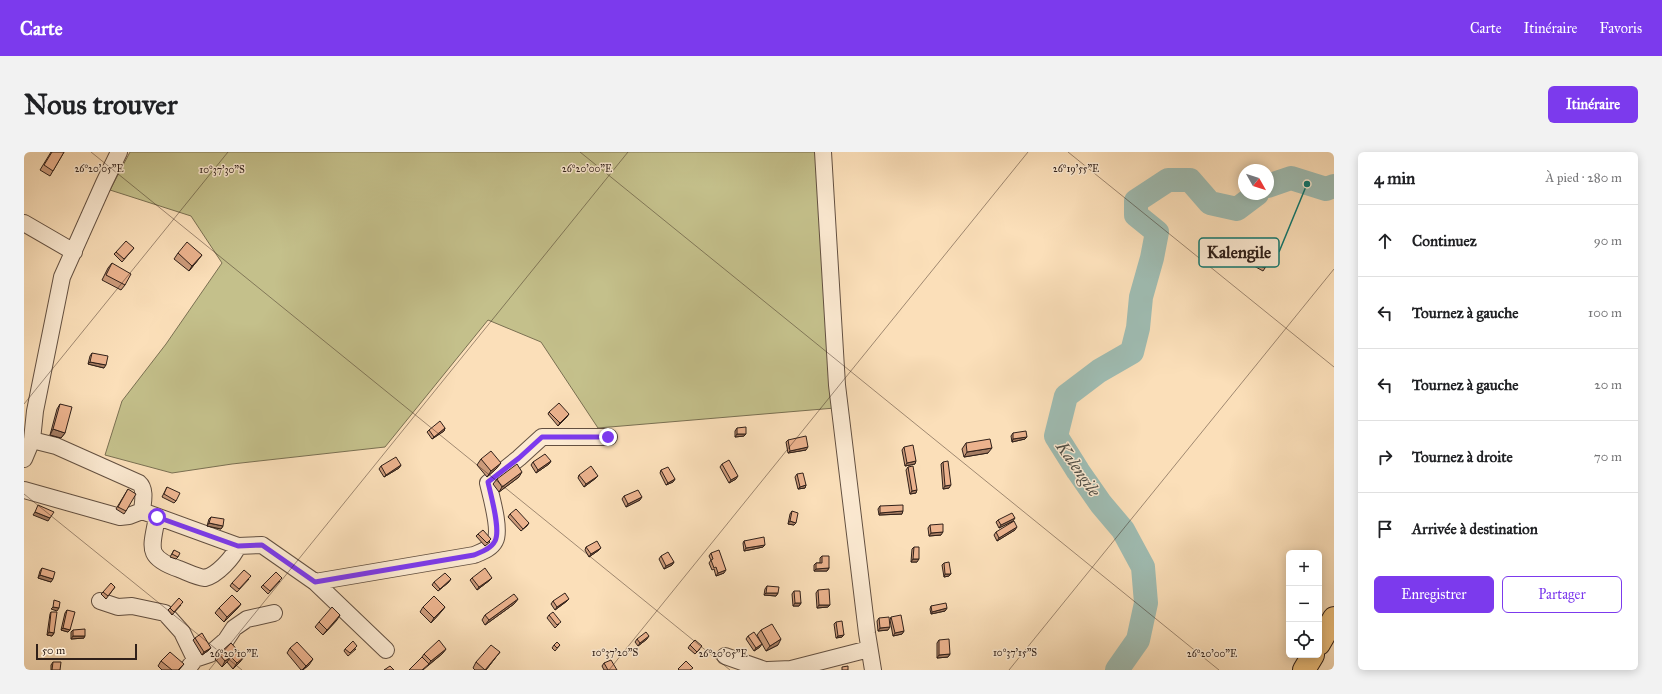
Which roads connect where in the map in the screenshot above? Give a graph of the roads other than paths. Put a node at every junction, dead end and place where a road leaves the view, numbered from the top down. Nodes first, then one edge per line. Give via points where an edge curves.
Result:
1 (120, 152) edge
2 (822, 152) edge
3 (24, 223) edge
4 (74, 252) junction
5 (30, 407) edge
6 (608, 437) dead end
7 (32, 440) junction
8 (24, 459) edge
9 (24, 490) edge
10 (142, 511) junction
11 (157, 517) junction
12 (238, 546) junction
13 (315, 582) junction
14 (100, 601) dead end
15 (274, 613) dead end
16 (1334, 618) edge
17 (1322, 639) edge
18 (869, 648) junction
19 (386, 650) dead end
20 (725, 656) dead end
21 (1310, 658) edge
22 (191, 664) edge
23 (766, 670) edge
24 (873, 670) edge
25 (1304, 670) edge

1 - 4 street
2 - 18 street via 837,385
3 - 4 street
4 - 5 street via 62,276
5 - 7 street
6 - 13 street via 542,437 488,482 497,532 495,542 487,549 474,555
7 - 8 street
7 - 10 street via 56,446 138,483 142,486
9 - 10 street via 120,517
10 - 11 street
11 - 12 street
11 - 12 street via 152,549 156,558 202,578 210,576 231,557
12 - 13 street via 262,545
13 - 19 street
14 - 22 street via 118,607 132,606 165,613 182,632
15 - 22 street via 248,619 234,628 226,640 210,654
16 - 17 highway
18 - 23 street via 791,669
18 - 24 street
20 - 23 street
21 - 25 highway

